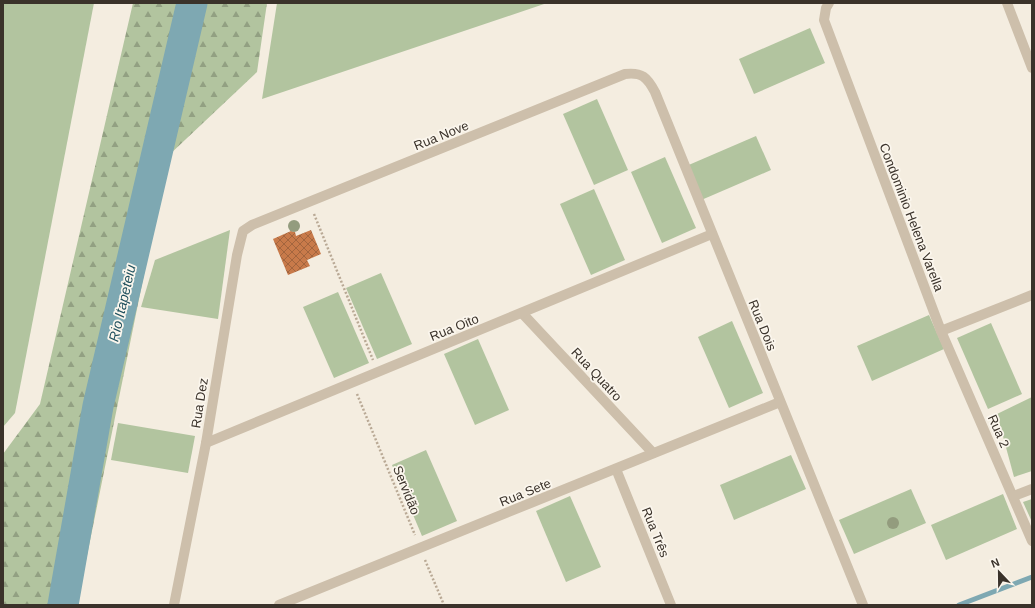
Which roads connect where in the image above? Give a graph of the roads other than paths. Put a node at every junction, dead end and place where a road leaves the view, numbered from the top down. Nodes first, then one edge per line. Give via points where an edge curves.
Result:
1 (828, 3) edge
2 (1007, 3) edge
3 (1032, 68) edge
4 (625, 74) joint
5 (267, 220) joint
6 (712, 234) junction
7 (1032, 295) edge
8 (522, 313) junction
9 (941, 331) junction
10 (780, 402) junction
11 (206, 443) junction
12 (653, 453) junction
13 (616, 469) junction
14 (1032, 488) edge
15 (1014, 496) junction
16 (1032, 541) edge
17 (174, 605) edge
18 (279, 605) edge
19 (671, 605) edge
20 (863, 605) edge

1 - 9 street, Condominio Helena Varella via 824,20
2 - 3 street
4 - 5 street, Rua Nove
4 - 6 street, Rua Dois via 635,73 643,76 655,92
5 - 11 street, Rua Dez via 246,228 241,236
6 - 8 street, Rua Oito
6 - 10 street, Rua Dois
7 - 9 street
8 - 11 street, Rua Oito
8 - 12 street, Rua Quatro
9 - 15 street, Rua 2
10 - 12 street, Rua Sete
10 - 20 street, Rua Dois
11 - 17 street, Rua Dez
12 - 13 street, Rua Sete
13 - 18 street, Rua Sete
13 - 19 street, Rua Três
14 - 15 street
15 - 16 street, Rua 2

